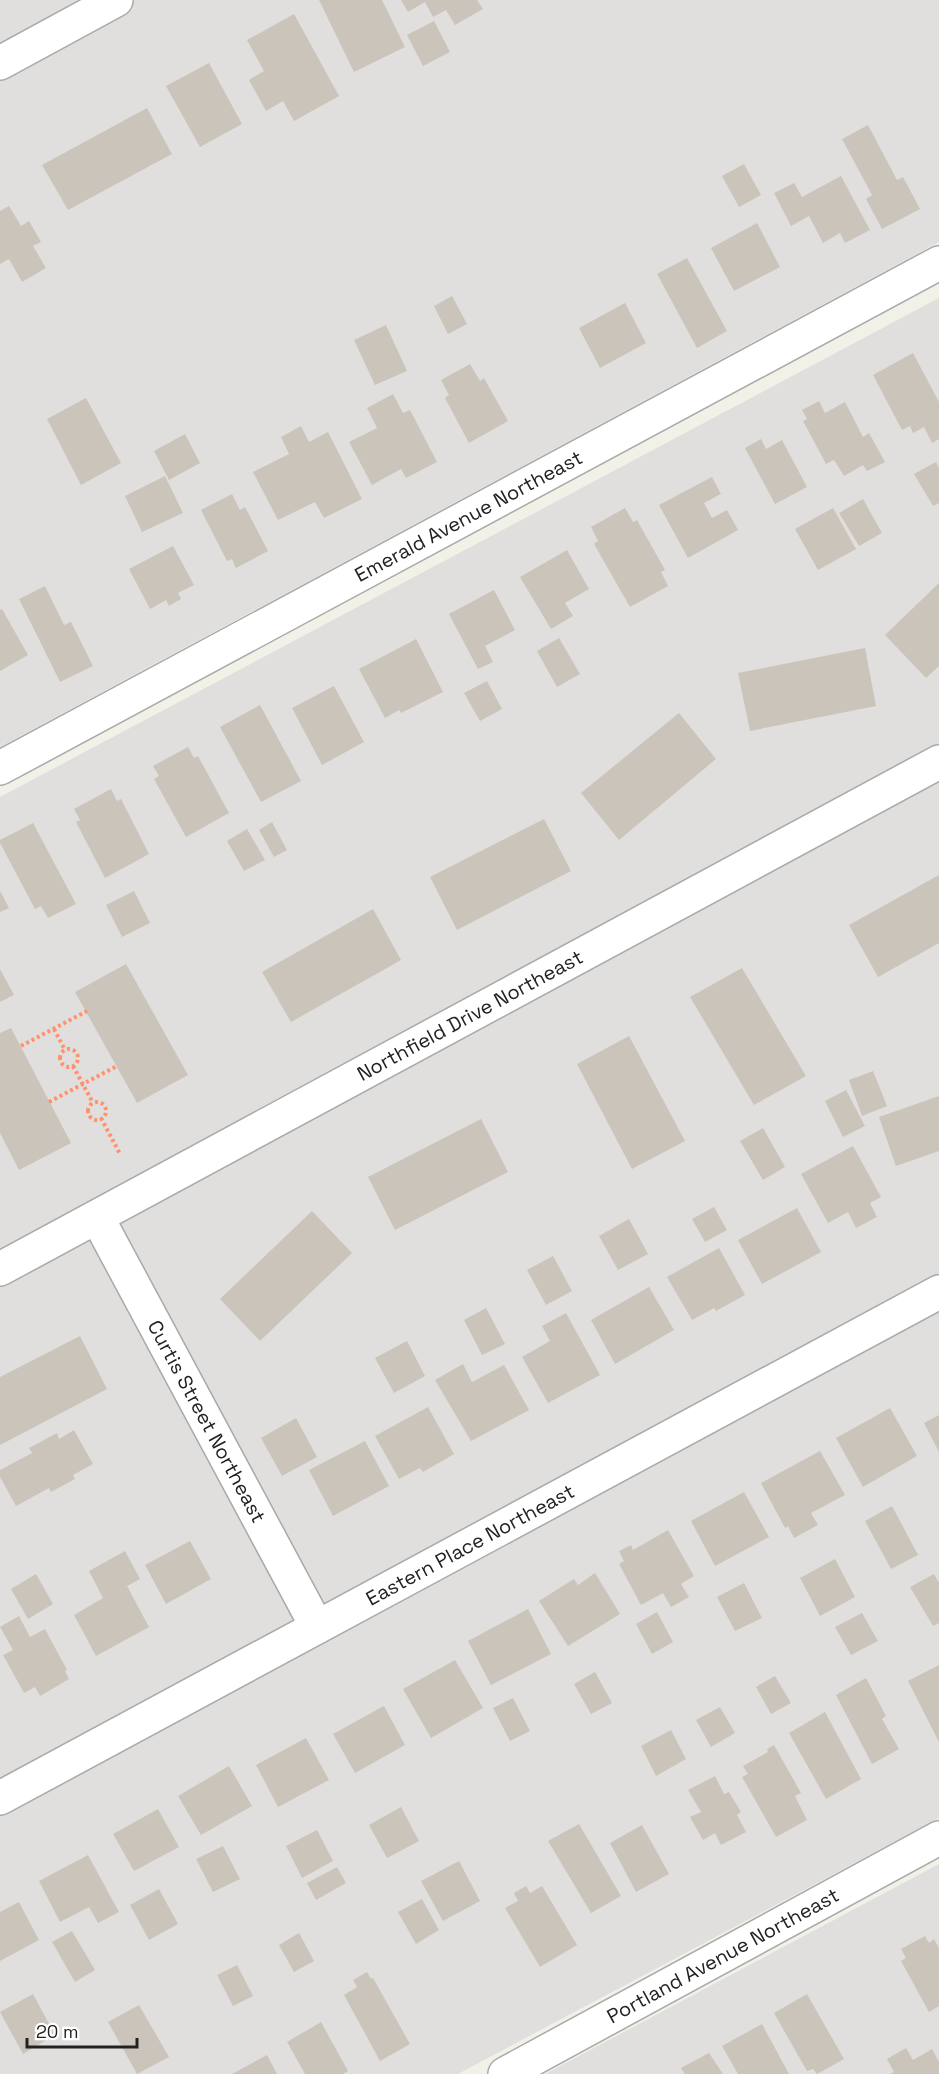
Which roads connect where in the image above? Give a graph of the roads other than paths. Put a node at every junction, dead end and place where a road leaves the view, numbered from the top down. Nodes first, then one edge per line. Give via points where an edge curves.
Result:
1 (116, 0) edge
2 (0, 63) edge
3 (939, 263) edge
4 (939, 762) edge
5 (0, 768) edge
6 (97, 1217) junction
7 (0, 1269) edge
8 (939, 1292) edge
9 (317, 1627) junction
10 (0, 1798) edge
11 (939, 1838) edge
12 (512, 2073) edge

1 - 2 street
3 - 5 street, Emerald Avenue Northeast
4 - 6 street, Northfield Drive Northeast
6 - 7 street, Northfield Drive Northeast
6 - 9 street, Curtis Street Northeast
8 - 9 street, Eastern Place Northeast
9 - 10 street, Eastern Place Northeast
11 - 12 street, Portland Avenue Northeast

